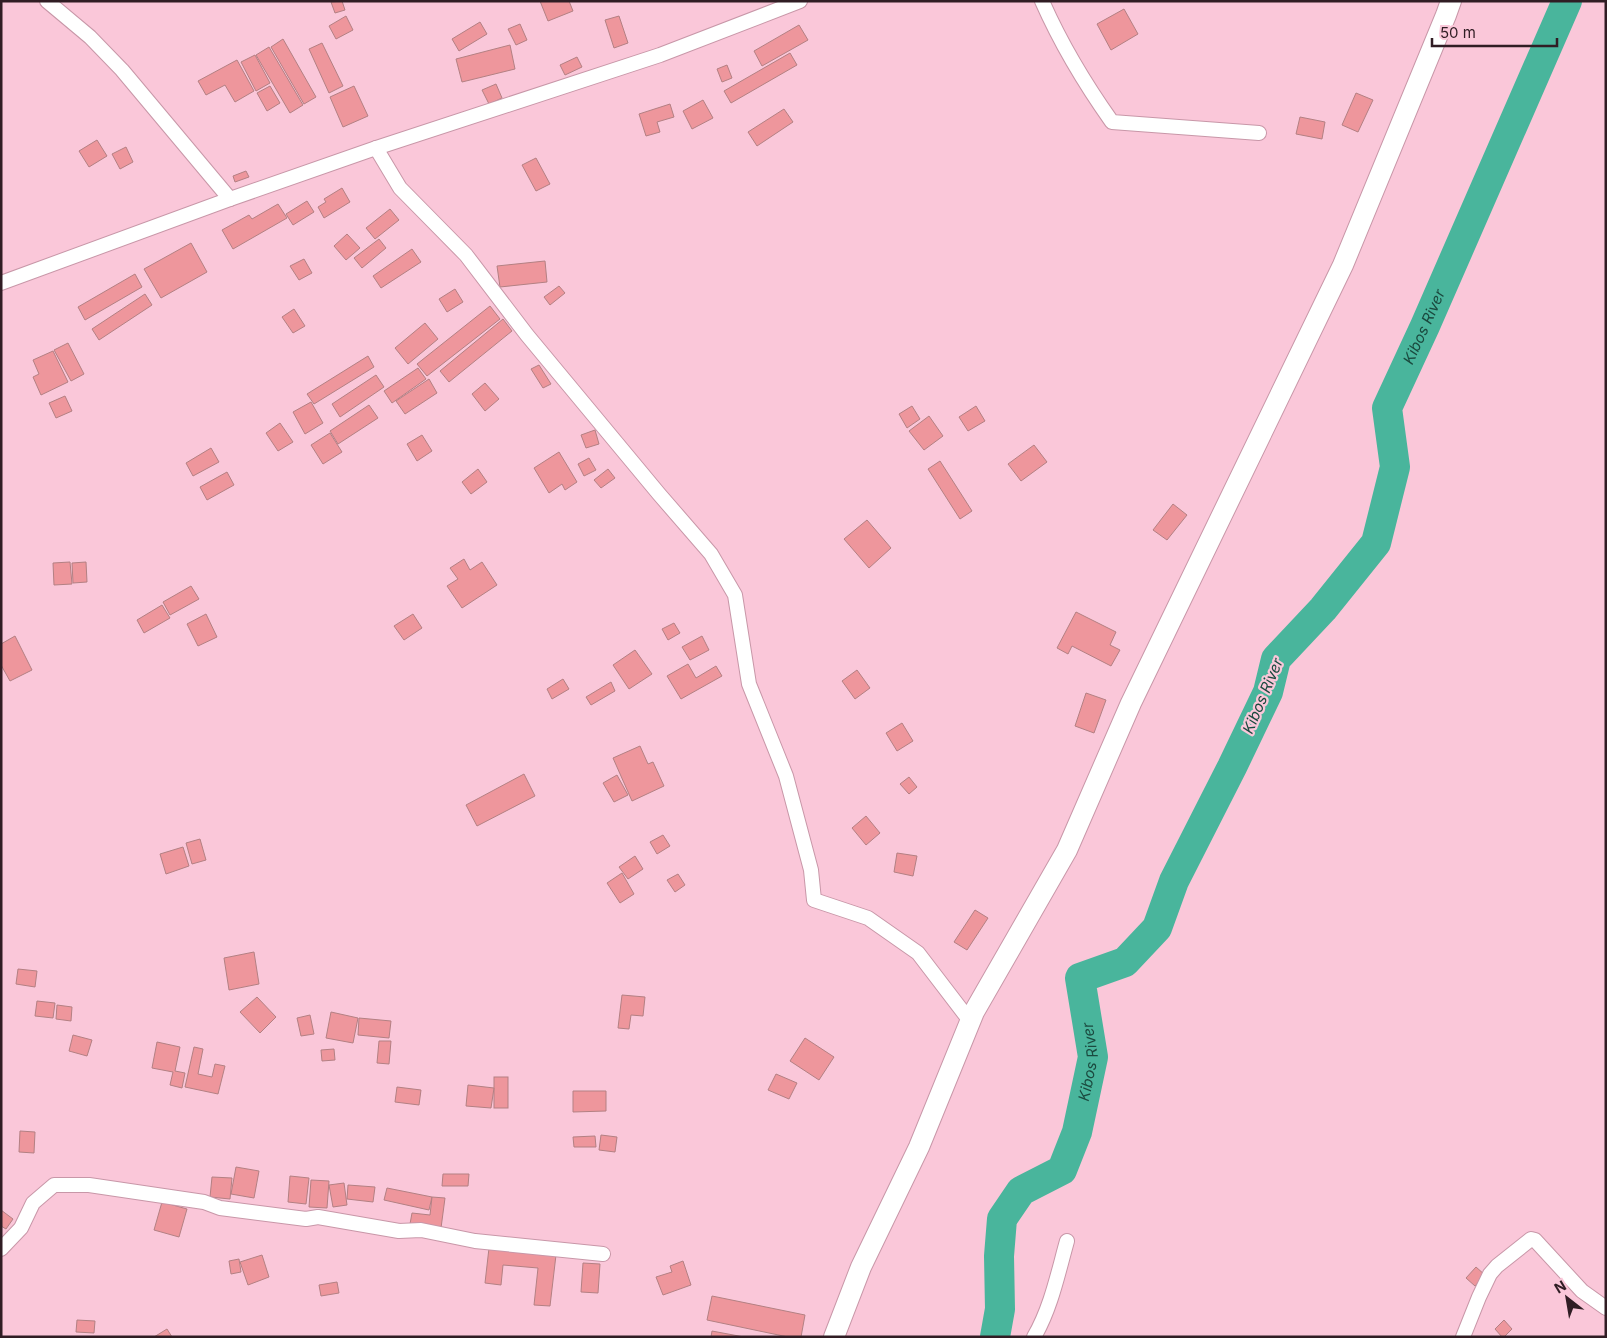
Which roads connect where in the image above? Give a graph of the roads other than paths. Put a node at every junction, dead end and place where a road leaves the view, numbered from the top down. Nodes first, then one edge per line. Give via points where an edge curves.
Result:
1 (47, 1) edge
2 (800, 1) edge
3 (1042, 1) edge
4 (1451, 1) edge
5 (1259, 134) dead end
6 (376, 148) junction
7 (230, 199) junction
8 (1, 283) edge
9 (970, 1021) junction
10 (1066, 1241) dead end
11 (1, 1249) edge
12 (604, 1254) dead end
13 (1606, 1308) edge
14 (834, 1337) edge
15 (1034, 1337) edge
16 (1463, 1337) edge

1 - 7 street via 90,37 122,70
2 - 6 street via 660,55
3 - 5 street via 1093,96 1112,122
4 - 9 main road via 1343,265 1131,703 1067,850
6 - 7 street
6 - 9 street via 400,188 466,255 527,335 711,554 735,595 748,684 786,776 812,870 814,900 868,918 918,954
7 - 8 street
9 - 14 main road via 919,1147 861,1267
10 - 15 street via 1055,1285
11 - 12 street via 21,1228 34,1202 54,1185 89,1185 204,1202 220,1208 306,1219 318,1217 400,1230 421,1230 475,1241
13 - 16 street via 1582,1291 1531,1239 1490,1274

